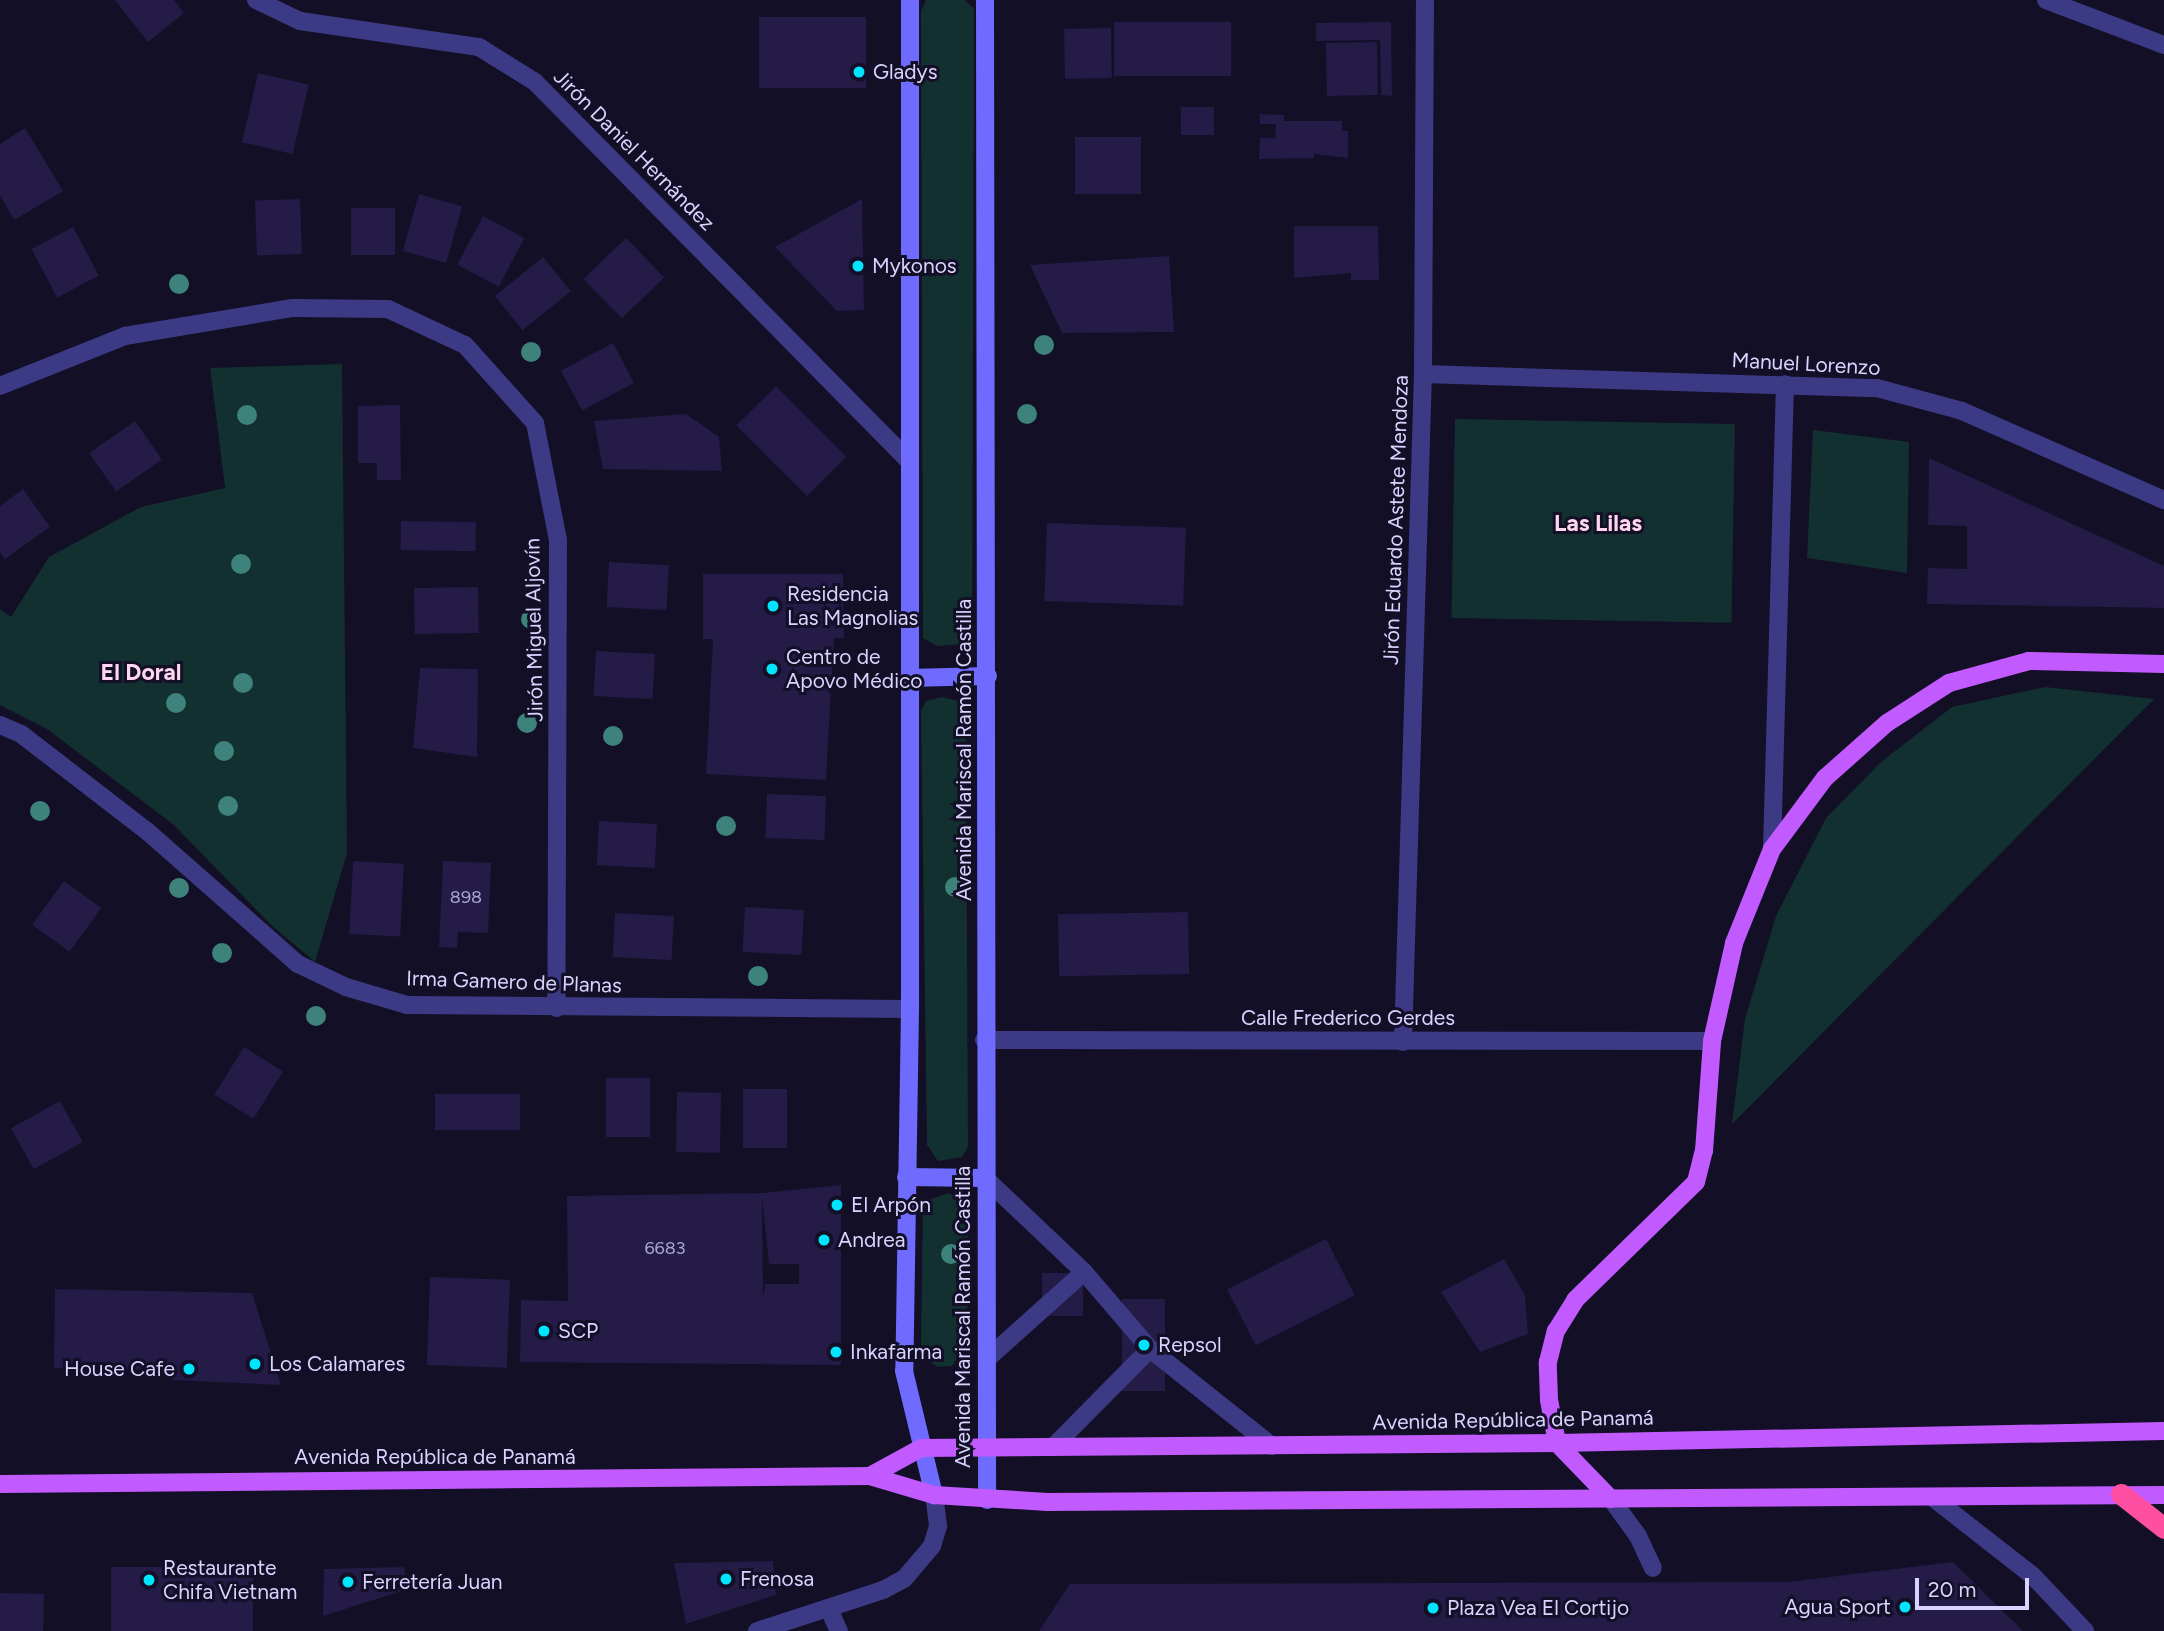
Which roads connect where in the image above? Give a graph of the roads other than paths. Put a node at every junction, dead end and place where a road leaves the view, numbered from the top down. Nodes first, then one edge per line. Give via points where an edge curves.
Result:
1 (256, 0) edge
2 (909, 0) edge
3 (985, 0) edge
4 (1425, 0) edge
5 (2046, 0) edge
6 (2164, 45) edge
7 (1423, 374) junction
8 (1785, 384) junction
9 (0, 386) edge
10 (909, 461) junction
11 (2164, 500) edge
12 (2164, 664) edge
13 (988, 676) junction
14 (909, 678) junction
15 (0, 725) edge
16 (1772, 849) junction
17 (556, 1008) junction
18 (910, 1009) junction
19 (984, 1040) junction
20 (1712, 1041) junction
21 (1403, 1042) junction
22 (906, 1177) junction
23 (985, 1178) junction
24 (1084, 1272) junction
25 (1150, 1349) junction
26 (989, 1357) junction
27 (2164, 1431) edge
28 (1557, 1443) junction
29 (1272, 1446) junction
30 (1053, 1447) junction
31 (921, 1448) junction
32 (988, 1448) junction
33 (870, 1476) junction
34 (0, 1484) edge
35 (2121, 1494) junction
36 (2164, 1494) edge
37 (934, 1495) junction
38 (1932, 1497) junction
39 (1611, 1499) junction
40 (987, 1500) junction
41 (2164, 1528) edge
42 (1653, 1567) dead end
43 (829, 1609) junction
44 (757, 1631) edge
45 (839, 1631) edge
46 (2085, 1631) edge

1 - 10 street, Jirón Daniel Hernández via 300,21 479,47 535,82
2 - 10 main road, Avenida Mariscal Ramón Castilla
3 - 13 main road, Avenida Mariscal Ramón Castilla
4 - 7 street, Jirón Eduardo Astete Mendoza
5 - 6 street
7 - 8 street, Manuel Lorenzo
7 - 21 street, Jirón Eduardo Astete Mendoza
8 - 11 street, Manuel Lorenzo via 1877,388 1962,411
8 - 16 street
9 - 17 street, Jirón Miguel Aljovín via 124,336 293,308 388,309 465,345 535,424 558,540
10 - 14 main road, Avenida Mariscal Ramón Castilla
12 - 16 main road via 2029,661 1949,683 1887,723 1825,778
13 - 14 main road
13 - 19 main road, Avenida Mariscal Ramón Castilla
14 - 18 main road, Avenida Mariscal Ramón Castilla
15 - 17 street, Irma Gamero de Planas via 21,734 147,831 298,964 346,987 407,1005
16 - 20 main road via 1734,943
17 - 18 street, Irma Gamero de Planas
18 - 22 main road, Avenida Mariscal Ramón Castilla
19 - 21 street, Calle Frederico Gerdes
19 - 23 main road, Avenida Mariscal Ramón Castilla
20 - 21 street, Calle Frederico Gerdes
20 - 28 main road via 1704,1151 1696,1182 1575,1300 1556,1331 1548,1362
22 - 23 main road
22 - 31 main road, Avenida Mariscal Ramón Castilla via 904,1371
23 - 24 street
23 - 26 main road, Avenida Mariscal Ramón Castilla
24 - 25 street
24 - 26 street
25 - 29 street
25 - 30 street
26 - 32 main road, Avenida Mariscal Ramón Castilla
27 - 28 main road, Avenida República de Panamá
28 - 29 main road, Avenida República de Panamá
28 - 39 main road
29 - 30 main road, Avenida República de Panamá
30 - 32 main road, Avenida República de Panamá
31 - 32 main road, Avenida República de Panamá
31 - 33 main road, Avenida República de Panamá
31 - 37 main road, Avenida Mariscal Ramón Castilla
32 - 40 main road, Avenida Mariscal Ramón Castilla
33 - 34 main road, Avenida República de Panamá
33 - 37 main road, Avenida República de Panamá
35 - 36 main road, Avenida República de Panamá
35 - 38 main road, Avenida República de Panamá
35 - 41 highway
37 - 40 main road, Avenida República de Panamá
37 - 43 street via 938,1526 922,1563 883,1590
38 - 39 main road, Avenida República de Panamá
38 - 46 street via 2033,1576
39 - 40 main road, Avenida República de Panamá
39 - 42 street via 1638,1536
43 - 44 street
43 - 45 street

